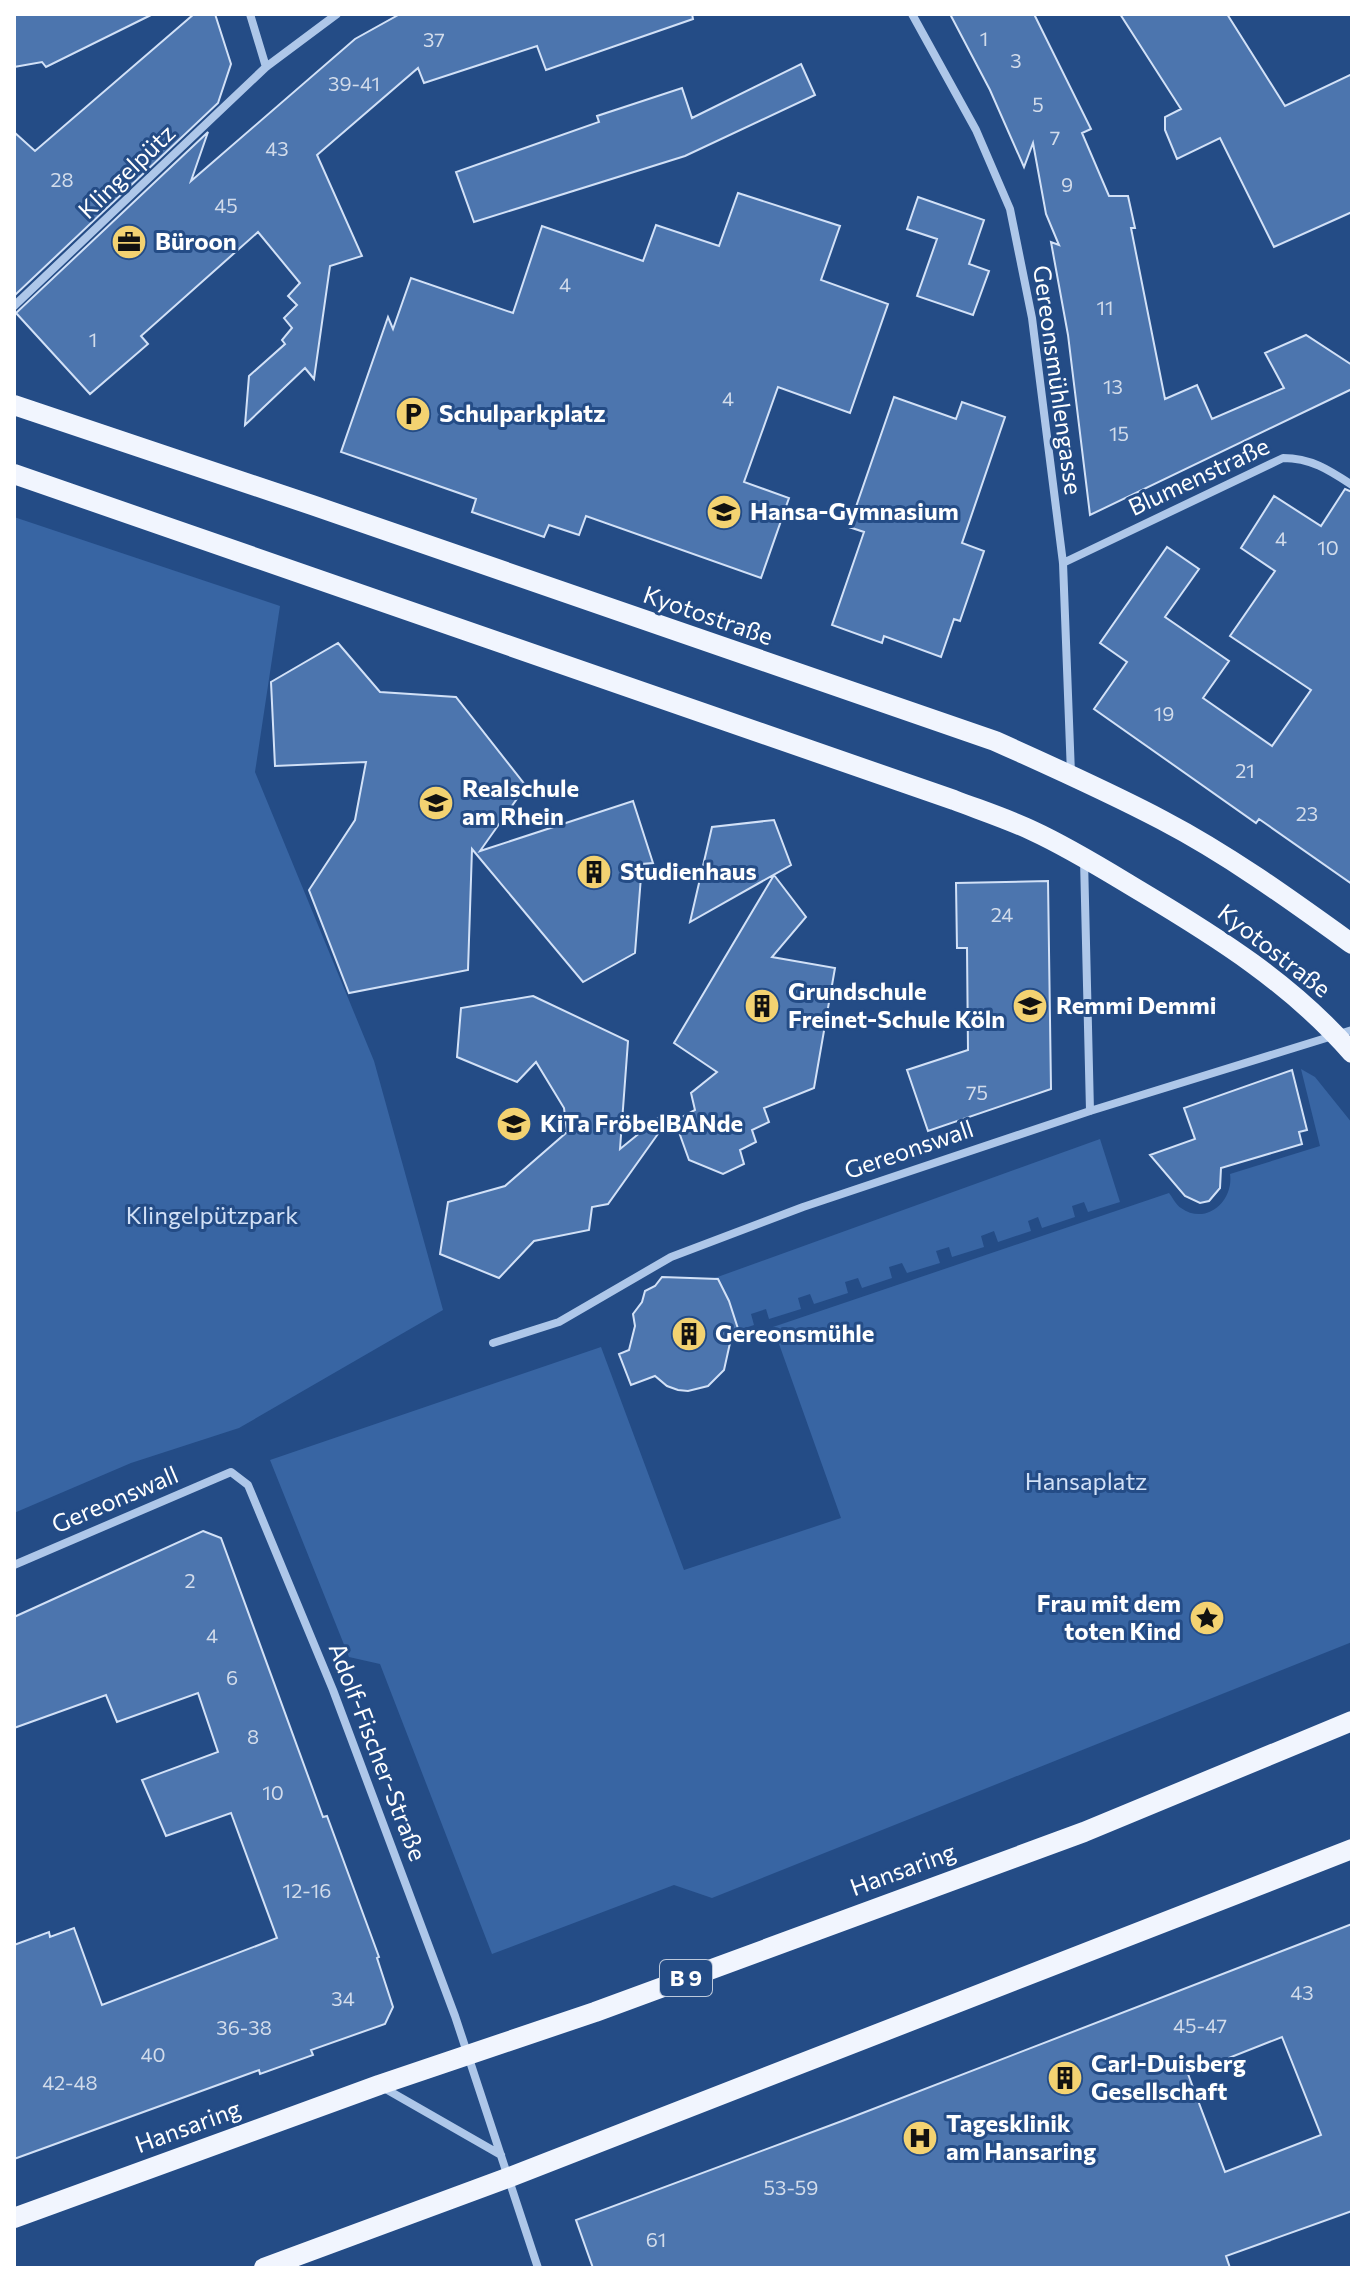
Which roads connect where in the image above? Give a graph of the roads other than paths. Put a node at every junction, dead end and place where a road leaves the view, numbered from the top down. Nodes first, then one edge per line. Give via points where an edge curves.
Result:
1 (250, 14) edge
2 (337, 14) edge
3 (915, 18) edge
4 (266, 67) junction
5 (14, 306) edge
6 (14, 405) edge
7 (14, 474) edge
8 (1352, 485) edge
9 (1063, 563) junction
10 (1071, 775) junction
11 (1084, 858) junction
12 (1352, 944) edge
13 (1344, 1031) edge
14 (1352, 1053) edge
15 (1090, 1111) junction
16 (493, 1343) dead end
17 (231, 1472) joint
18 (14, 1565) edge
19 (1352, 1721) edge
20 (1352, 1849) edge
21 (468, 2056) junction
22 (379, 2085) junction
23 (501, 2155) junction
24 (510, 2177) junction
25 (14, 2218) edge
26 (264, 2268) edge
27 (538, 2268) edge

1 - 4 street
2 - 4 street, Klingelpütz
3 - 9 street, Gereonsmühlengasse via 976,130 1010,209 1032,318
4 - 5 street, Klingelpütz
6 - 10 main road, Kyotostraße via 995,741
7 - 11 main road, Kyotostraße via 954,800
8 - 9 street, Blumenstraße via 1320,464 1283,458
9 - 10 street, Gereonsmühlengasse
10 - 12 main road, Kyotostraße via 1237,864
11 - 13 main road, Kyotostraße via 1221,939
11 - 15 street
13 - 14 main road, Kyotostraße
13 - 15 street, Gereonswall
15 - 16 street, Gereonswall via 671,1257 559,1322
17 - 18 street, Gereonswall
17 - 21 street, Adolf-Fischer-Straße via 248,1485 333,1690
19 - 21 main road, Hansaring / B 9 via 1084,1832
20 - 24 main road
21 - 22 main road, Hansaring / B 9
21 - 23 street
22 - 23 street
22 - 25 main road, Hansaring / B 9
23 - 24 street
24 - 26 main road
24 - 27 street

